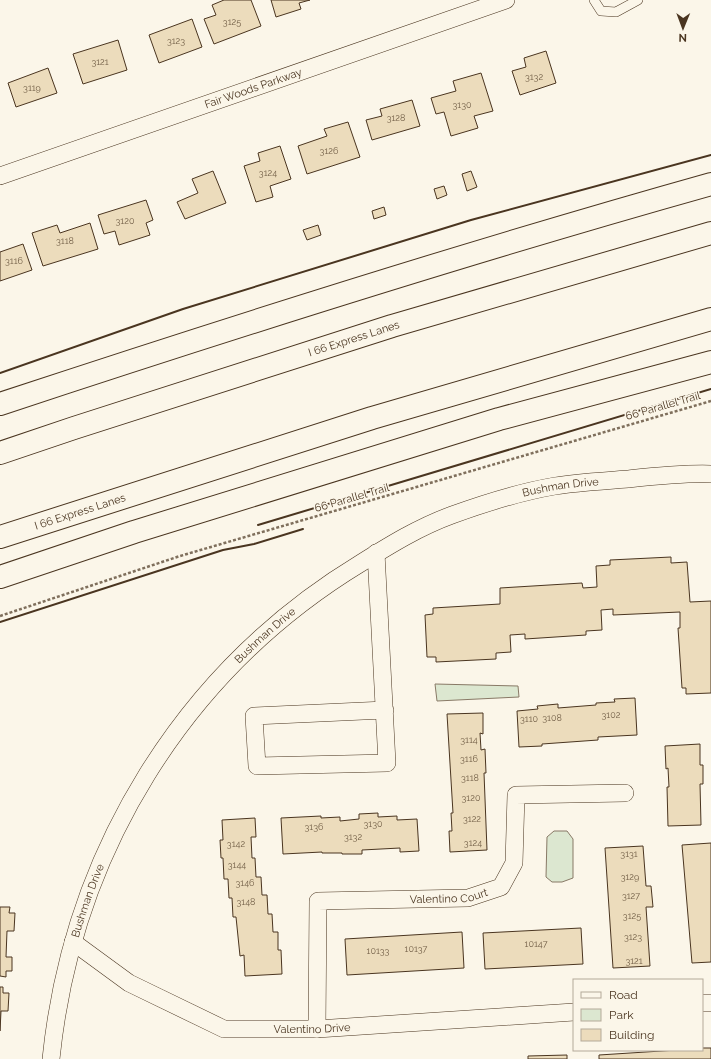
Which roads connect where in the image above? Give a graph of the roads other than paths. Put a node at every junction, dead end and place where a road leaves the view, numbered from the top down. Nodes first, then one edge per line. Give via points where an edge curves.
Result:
1 (506, 0) edge
2 (594, 0) edge
3 (638, 0) edge
4 (0, 176) edge
5 (711, 184) edge
6 (711, 233) edge
7 (711, 319) edge
8 (711, 362) edge
9 (0, 404) edge
10 (0, 453) edge
11 (711, 474) edge
12 (0, 537) edge
13 (376, 553) junction
14 (0, 577) edge
15 (385, 710) junction
16 (625, 793) dead end
17 (73, 942) junction
18 (573, 1012) edge
19 (317, 1029) junction
20 (51, 1059) edge

1 - 4 street, Fair Woods Parkway
2 - 3 lane via 601,11 616,12
5 - 9 highway via 579,221 265,317
6 - 10 highway, I 66 Express Lanes via 392,326
7 - 12 highway, I 66 Express Lanes via 372,418
8 - 14 highway via 499,419 134,532
11 - 13 street, Bushman Drive via 684,474 555,486 505,498 449,516
13 - 15 street
13 - 17 street, Bushman Drive via 339,576 292,611 243,655 198,704 166,745 114,832 94,876
15 - 15 street via 387,763 257,766 254,716
16 - 19 street, Valentino Court via 516,796 514,863 501,887 468,898 318,901
17 - 19 street, Valentino Drive via 128,983 224,1029
17 - 20 street, Bushman Drive via 54,1028
18 - 19 street, Valentino Drive

